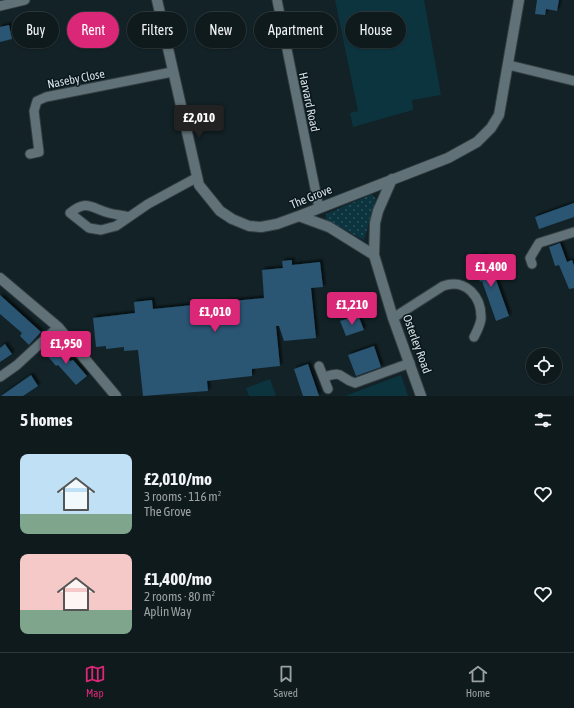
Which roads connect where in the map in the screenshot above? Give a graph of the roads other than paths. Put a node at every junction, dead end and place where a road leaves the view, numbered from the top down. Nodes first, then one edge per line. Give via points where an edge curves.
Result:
1 (25, 0) edge
2 (157, 0) edge
3 (277, 0) edge
4 (519, 0) edge
5 (0, 6) edge
6 (509, 65) junction
7 (172, 72) junction
8 (574, 81) edge
9 (36, 155) dead end
10 (196, 178) junction
11 (392, 179) junction
12 (62, 208) dead end
13 (319, 208) junction
14 (70, 214) junction
15 (299, 216) junction
16 (129, 217) junction
17 (574, 232) edge
18 (374, 255) junction
19 (532, 264) dead end
20 (0, 278) edge
21 (393, 318) junction
22 (58, 327) junction
23 (474, 337) dead end
24 (410, 363) junction
25 (319, 366) dead end
26 (0, 377) edge
27 (324, 377) junction
28 (328, 389) dead end
29 (116, 396) edge
30 (421, 396) edge

1 - 5 street
2 - 7 street, The Grove
3 - 13 street, Harvard Road
4 - 6 street, The Grove
6 - 8 street
6 - 11 street, The Grove via 499,115 491,128 477,142 448,158
7 - 9 street, Naseby Close via 46,97 37,101 34,111
7 - 10 street, The Grove
10 - 15 street, The Grove via 208,199 220,211 249,226 277,224
10 - 16 street
11 - 13 street, The Grove
11 - 18 street, Osterley Road via 375,223
12 - 14 street
13 - 15 street, The Grove
14 - 16 street via 78,207 86,205
14 - 16 street via 88,228 101,230 116,226
15 - 18 street via 329,227
17 - 19 street via 539,244 530,258
18 - 21 street, Osterley Road
20 - 22 street
21 - 23 street via 443,286 462,285 469,288 479,308 481,319
21 - 24 street, Osterley Road
22 - 26 street via 17,365
22 - 29 street
24 - 27 street via 355,383 336,373
24 - 30 street, Osterley Road
25 - 27 street
27 - 28 street

